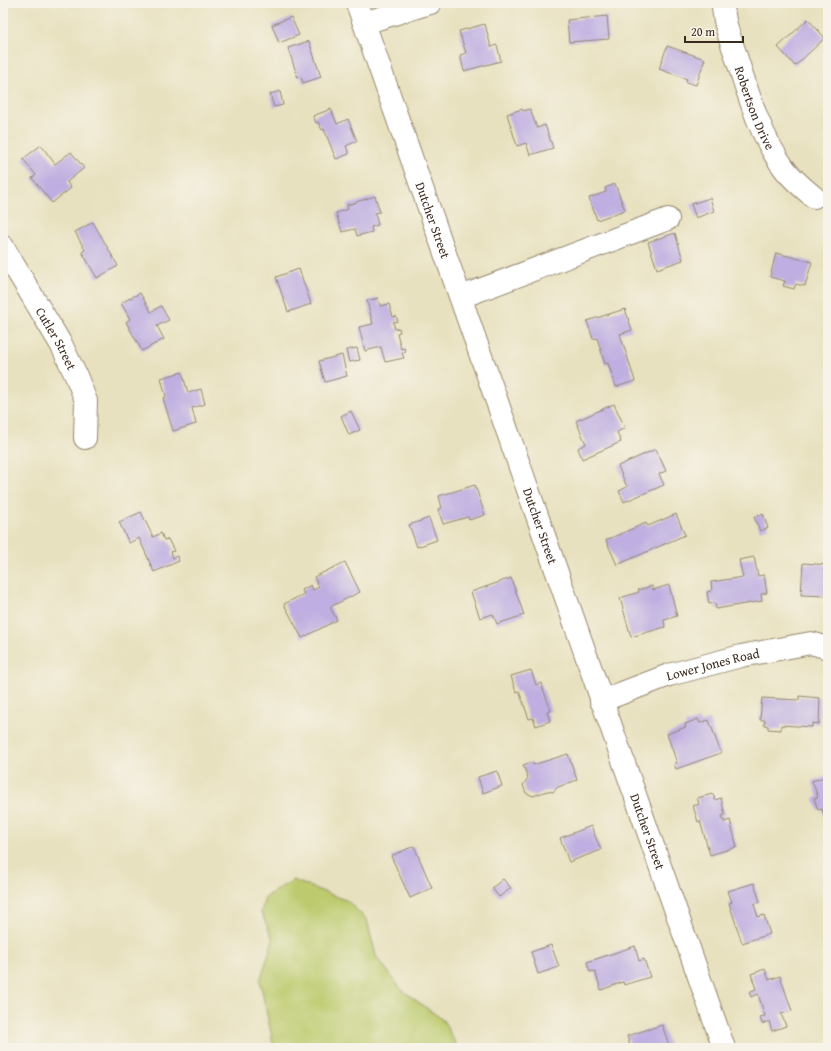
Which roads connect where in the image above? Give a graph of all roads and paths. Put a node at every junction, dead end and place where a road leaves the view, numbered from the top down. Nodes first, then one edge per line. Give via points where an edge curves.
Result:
1 (357, 3) edge
2 (430, 3) edge
3 (722, 3) edge
4 (364, 23) junction
5 (814, 197) dead end
6 (668, 219) dead end
7 (3, 247) edge
8 (461, 297) junction
9 (85, 438) dead end
10 (828, 648) edge
11 (601, 701) junction
12 (724, 1048) edge

1 - 4 street, Dutcher Street
2 - 4 street
3 - 5 street, Robertson Drive via 723,16 745,84 767,141 783,168
4 - 8 street, Dutcher Street
6 - 8 street
7 - 9 street, Cutler Street via 62,346 77,378 86,401
8 - 11 street, Dutcher Street
10 - 11 street, Lower Jones Road via 811,643 741,656 669,676
11 - 12 street, Dutcher Street

